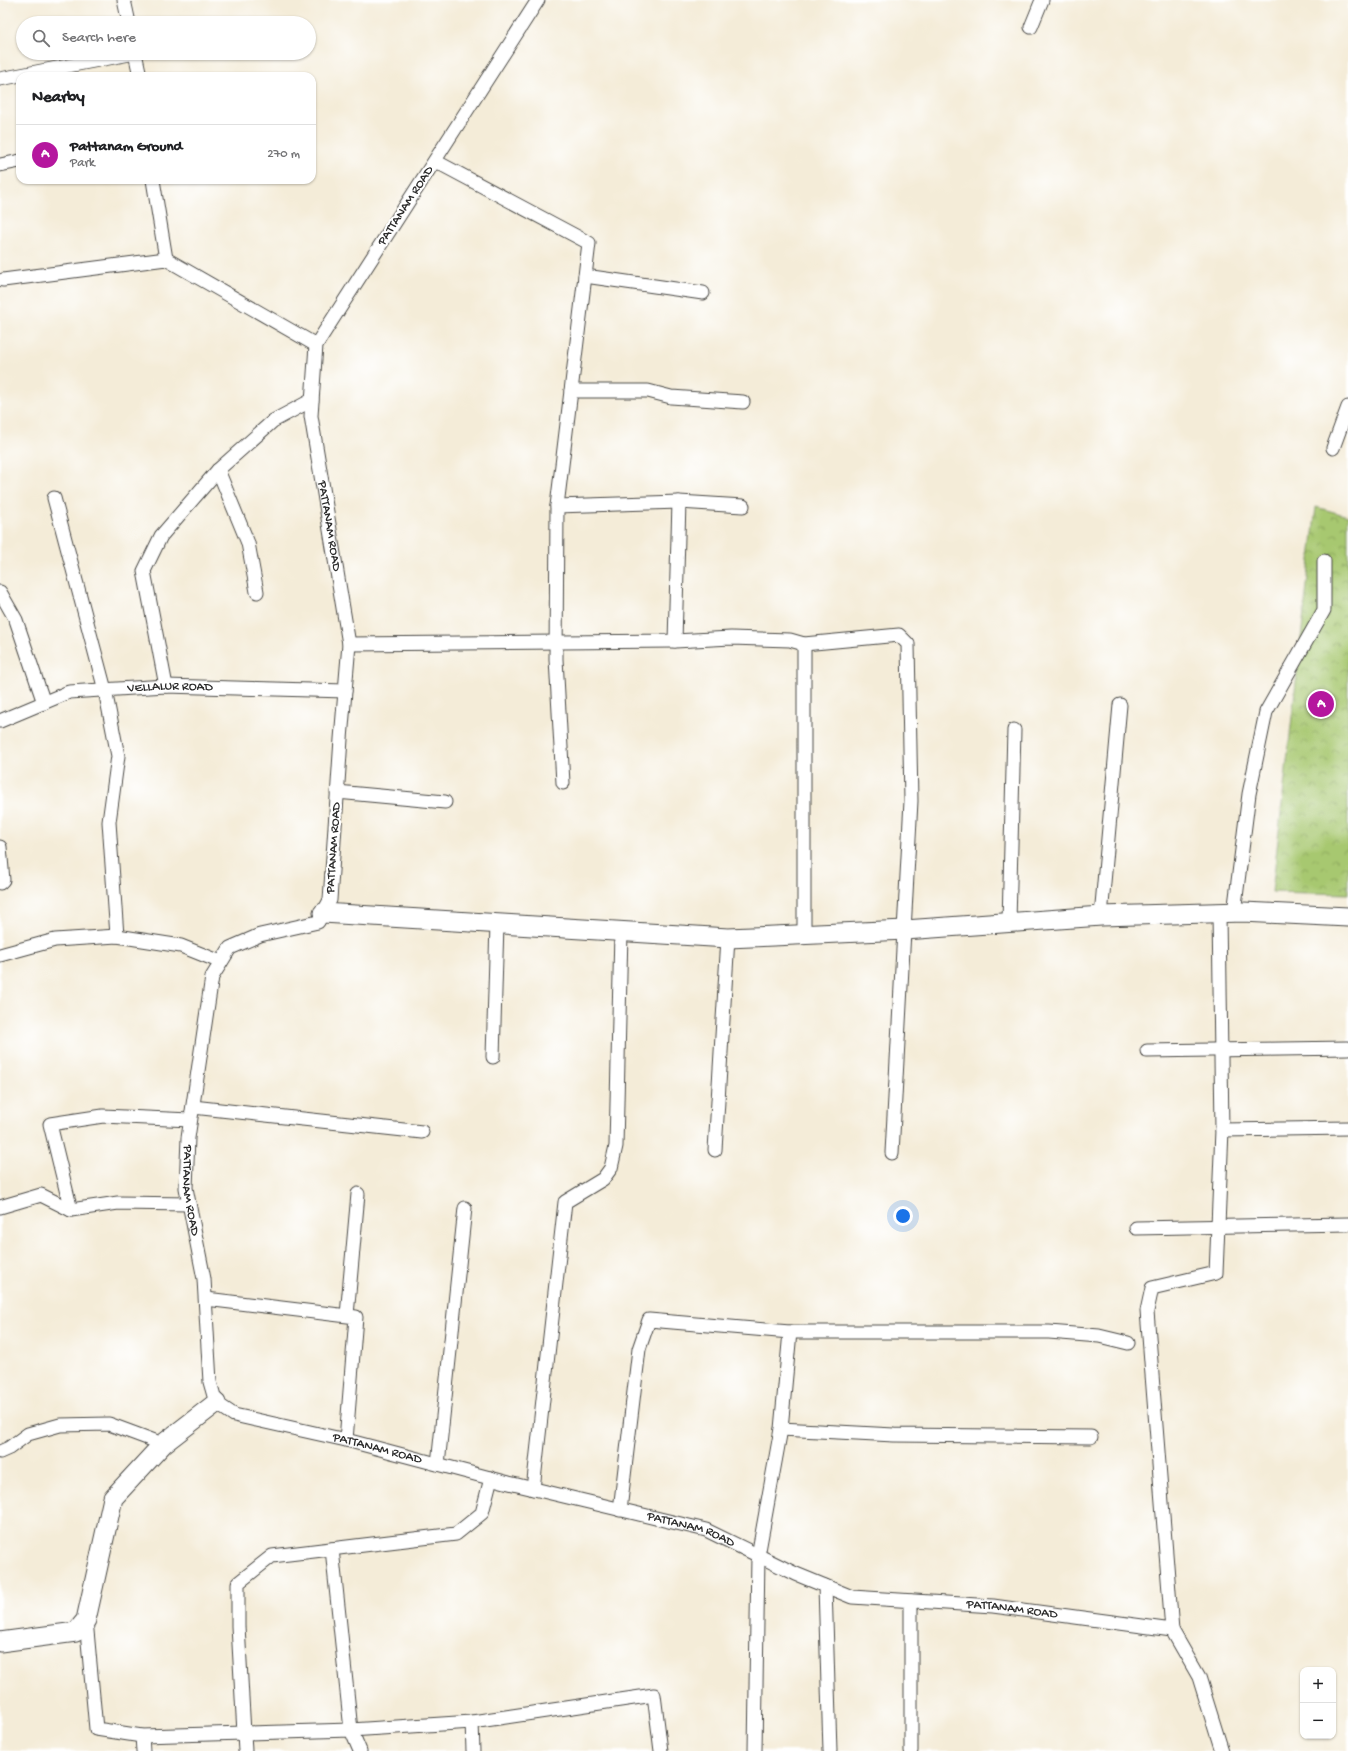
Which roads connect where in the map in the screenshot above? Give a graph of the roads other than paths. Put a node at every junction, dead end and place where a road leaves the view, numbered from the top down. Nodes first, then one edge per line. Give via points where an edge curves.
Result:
1 (124, 0) edge
2 (538, 0) edge
3 (1042, 0) edge
4 (127, 16) edge
5 (1031, 27) dead end
6 (97, 60) edge
7 (137, 60) edge
8 (32, 72) edge
9 (139, 72) edge
10 (16, 75) edge
11 (0, 78) edge
12 (435, 161) junction
13 (16, 162) edge
14 (0, 165) edge
15 (154, 184) edge
16 (166, 258) junction
17 (585, 276) junction
18 (3, 280) dead end
19 (703, 293) dead end
20 (316, 345) junction
21 (571, 391) junction
22 (312, 400) junction
23 (743, 402) dead end
24 (1348, 407) edge
25 (1333, 448) dead end
26 (218, 470) junction
27 (54, 498) dead end
28 (679, 502) junction
29 (557, 506) junction
30 (743, 506) dead end
31 (1324, 561) dead end
32 (0, 592) edge
33 (257, 592) dead end
34 (556, 641) junction
35 (675, 641) junction
36 (349, 644) junction
37 (804, 644) junction
38 (166, 686) junction
39 (105, 690) junction
40 (345, 691) junction
41 (44, 703) junction
42 (1120, 704) dead end
43 (0, 721) edge
44 (1014, 730) dead end
45 (563, 783) dead end
46 (337, 792) junction
47 (445, 802) dead end
48 (0, 847) edge
49 (0, 883) edge
50 (323, 913) junction
51 (1227, 914) junction
52 (1101, 916) junction
53 (1348, 917) edge
54 (1009, 922) junction
55 (497, 924) junction
56 (905, 930) junction
57 (621, 932) junction
58 (804, 935) junction
59 (116, 936) junction
60 (728, 938) junction
61 (0, 955) edge
62 (222, 962) junction
63 (1348, 1048) edge
64 (1221, 1049) junction
65 (1147, 1051) dead end
66 (493, 1057) dead end
67 (192, 1114) junction
68 (1348, 1128) edge
69 (1222, 1130) junction
70 (422, 1132) dead end
71 (715, 1150) dead end
72 (892, 1153) dead end
73 (358, 1194) dead end
74 (189, 1204) junction
75 (0, 1207) edge
76 (465, 1208) dead end
77 (71, 1210) junction
78 (1348, 1224) edge
79 (1219, 1226) junction
80 (1136, 1228) dead end
81 (206, 1298) junction
82 (347, 1315) junction
83 (790, 1332) junction
84 (1128, 1343) dead end
85 (216, 1403) junction
86 (781, 1429) junction
87 (1091, 1437) dead end
88 (346, 1440) junction
89 (163, 1444) junction
90 (0, 1452) edge
91 (438, 1464) junction
92 (490, 1478) junction
93 (533, 1489) junction
94 (620, 1510) junction
95 (332, 1549) junction
96 (758, 1556) junction
97 (825, 1586) junction
98 (911, 1601) junction
99 (86, 1620) junction
100 (1172, 1630) junction
101 (0, 1642) edge
102 (472, 1722) junction
103 (351, 1730) junction
104 (244, 1733) junction
105 (142, 1736) junction
106 (143, 1751) edge
107 (245, 1751) edge
108 (360, 1751) edge
109 (473, 1751) edge
110 (660, 1751) edge
111 (755, 1751) edge
112 (830, 1751) edge
113 (911, 1751) edge
114 (1222, 1751) edge

1 - 4 street
2 - 12 street, PATTANAM ROAD
3 - 5 street
6 - 8 street
7 - 9 street
10 - 11 street
12 - 17 street via 589,243
12 - 20 street, PATTANAM ROAD
13 - 14 street
15 - 16 street
16 - 18 street
16 - 20 street
17 - 19 street
17 - 21 street
20 - 22 street, PATTANAM ROAD
21 - 23 street via 648,391 671,397
21 - 29 street
22 - 26 street via 273,421
22 - 36 street, PATTANAM ROAD via 311,416
24 - 25 street
26 - 33 street via 248,543
26 - 38 street via 161,536 144,571
27 - 39 street
28 - 29 street
28 - 30 street
28 - 35 street
29 - 34 street
31 - 51 street via 1324,610 1266,712 1248,794
32 - 41 street via 16,620
34 - 35 street
34 - 36 street
34 - 45 street
35 - 37 street via 732,638 790,640
36 - 40 street, PATTANAM ROAD
37 - 56 street via 899,635 908,644 911,801
37 - 58 street
38 - 39 street, VELLALUR ROAD
38 - 40 street, VELLALUR ROAD
39 - 41 street, VELLALUR ROAD via 69,692
39 - 59 street via 118,756 109,822
40 - 46 street, PATTANAM ROAD
41 - 43 street, VELLALUR ROAD
42 - 52 street
44 - 54 street
46 - 47 street
46 - 50 street, PATTANAM ROAD via 330,900
48 - 49 street via 3,880
50 - 55 street
50 - 62 street, PATTANAM ROAD via 318,922 260,935 230,948
51 - 52 street
51 - 53 street
51 - 64 street
52 - 54 street
54 - 56 street
55 - 57 street
55 - 66 street
56 - 58 street
56 - 72 street
57 - 60 street
57 - 93 street via 616,1146 611,1168 603,1179 565,1202
58 - 60 street
59 - 61 street via 55,940
59 - 62 street via 181,946
60 - 71 street
62 - 67 street, PATTANAM ROAD via 212,977
63 - 64 street
64 - 65 street
64 - 69 street
67 - 70 street
67 - 74 street, PATTANAM ROAD via 188,1138 186,1188
67 - 77 street via 103,1116 50,1124
68 - 69 street
69 - 79 street
73 - 82 street
74 - 77 street via 118,1204
74 - 81 street, PATTANAM ROAD
75 - 77 street via 41,1195
76 - 91 street
78 - 79 street
79 - 80 street
79 - 100 street via 1216,1273 1152,1288 1146,1311
81 - 82 street
81 - 85 street, PATTANAM ROAD via 210,1382
82 - 88 street via 356,1316
83 - 84 street via 1049,1332 1099,1336
83 - 86 street
83 - 94 street via 649,1320 639,1349
85 - 88 street, PATTANAM ROAD via 234,1415
85 - 89 street
86 - 87 street via 894,1435
86 - 96 street
88 - 91 street, PATTANAM ROAD
89 - 90 street via 109,1424 60,1425 28,1434
89 - 99 street via 113,1498
91 - 92 street, PATTANAM ROAD
92 - 93 street, PATTANAM ROAD
92 - 95 street via 482,1513 456,1534
93 - 94 street, PATTANAM ROAD
94 - 96 street, PATTANAM ROAD via 706,1530
95 - 103 street
95 - 104 street via 272,1556 238,1582
96 - 97 street, PATTANAM ROAD
96 - 111 street
97 - 98 street, PATTANAM ROAD via 852,1597
97 - 112 street
98 - 100 street, PATTANAM ROAD via 993,1606
98 - 113 street
99 - 101 street via 76,1632
99 - 105 street via 96,1729
100 - 114 street via 1199,1677
102 - 103 street
102 - 109 street
102 - 110 street via 654,1694
103 - 104 street
103 - 108 street
104 - 105 street
104 - 107 street
105 - 106 street

